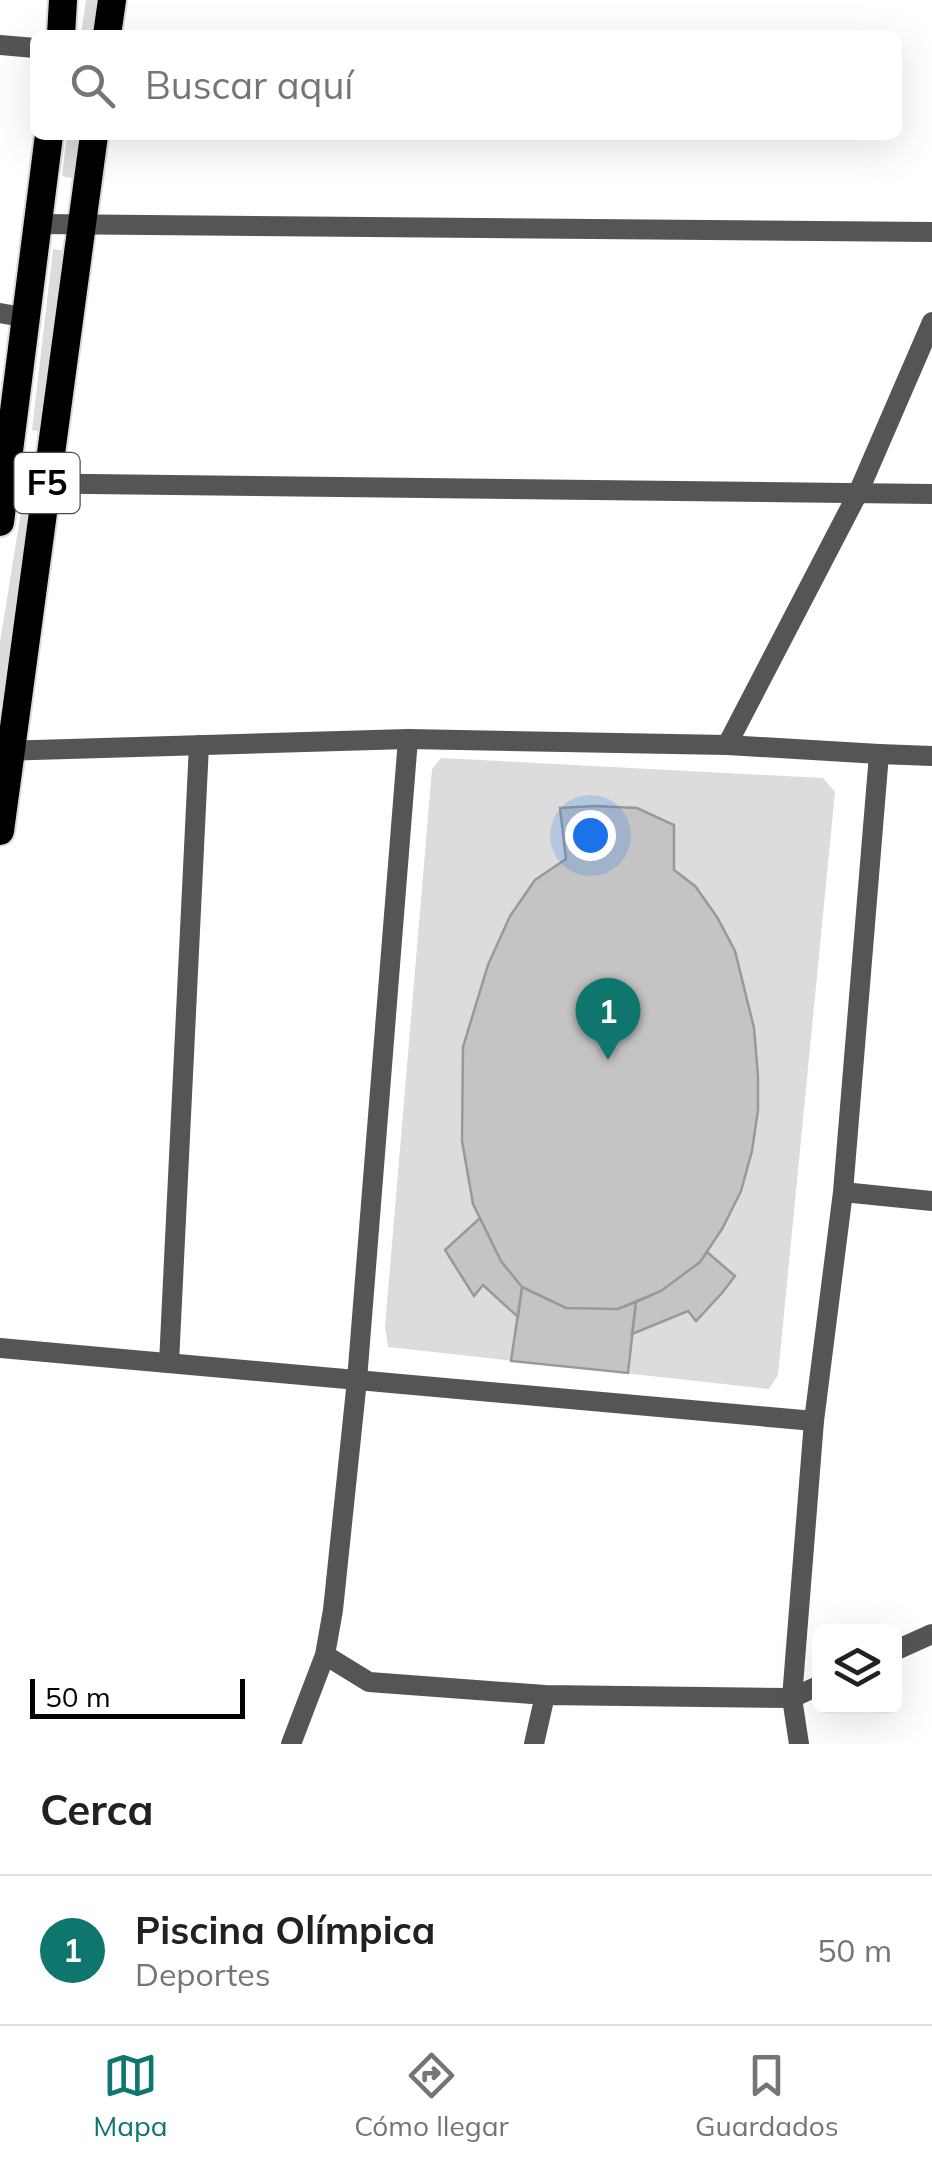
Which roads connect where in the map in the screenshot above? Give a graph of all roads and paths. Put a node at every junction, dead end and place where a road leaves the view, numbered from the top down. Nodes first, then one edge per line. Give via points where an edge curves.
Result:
1 (63, 0) edge
2 (112, 0) edge
3 (60, 30) edge
4 (108, 30) edge
5 (0, 45) edge
6 (30, 48) edge
7 (49, 140) edge
8 (93, 140) edge
9 (39, 224) junction
10 (82, 224) junction
11 (932, 232) edge
12 (0, 312) edge
13 (28, 318) junction
14 (932, 322) edge
15 (6, 483) junction
16 (47, 483) junction
17 (858, 493) junction
18 (932, 494) edge
19 (0, 522) edge
20 (408, 739) junction
21 (199, 745) junction
22 (728, 745) junction
23 (6, 751) edge
24 (878, 754) junction
25 (932, 756) edge
26 (0, 831) edge
27 (844, 1192) junction
28 (932, 1200) edge
29 (0, 1348) edge
30 (169, 1363) junction
31 (357, 1380) junction
32 (814, 1421) junction
33 (932, 1634) edge
34 (902, 1647) edge
35 (326, 1655) junction
36 (812, 1688) edge
37 (545, 1695) junction
38 (792, 1698) junction
39 (291, 1744) edge
40 (534, 1744) edge
41 (798, 1744) edge

1 - 3 highway
2 - 4 highway
5 - 6 street
7 - 9 highway, F5
8 - 10 highway, F5
9 - 10 street
9 - 13 highway, F5
10 - 11 street
10 - 16 highway, F5
12 - 13 street
13 - 15 highway, F5
14 - 17 street
15 - 16 street
15 - 19 highway, F5
16 - 17 street
16 - 23 highway, F5
17 - 18 street
17 - 22 street
20 - 21 street
20 - 22 street
20 - 31 street
21 - 23 street
21 - 30 street
22 - 24 street
23 - 26 highway, F5
24 - 25 street
24 - 27 street
27 - 28 street
27 - 32 street
29 - 30 street
30 - 31 street
31 - 32 street
31 - 35 street
32 - 38 street
33 - 34 street
35 - 37 street via 369,1682
35 - 39 street
36 - 38 street
37 - 38 street
37 - 40 street
38 - 41 street

